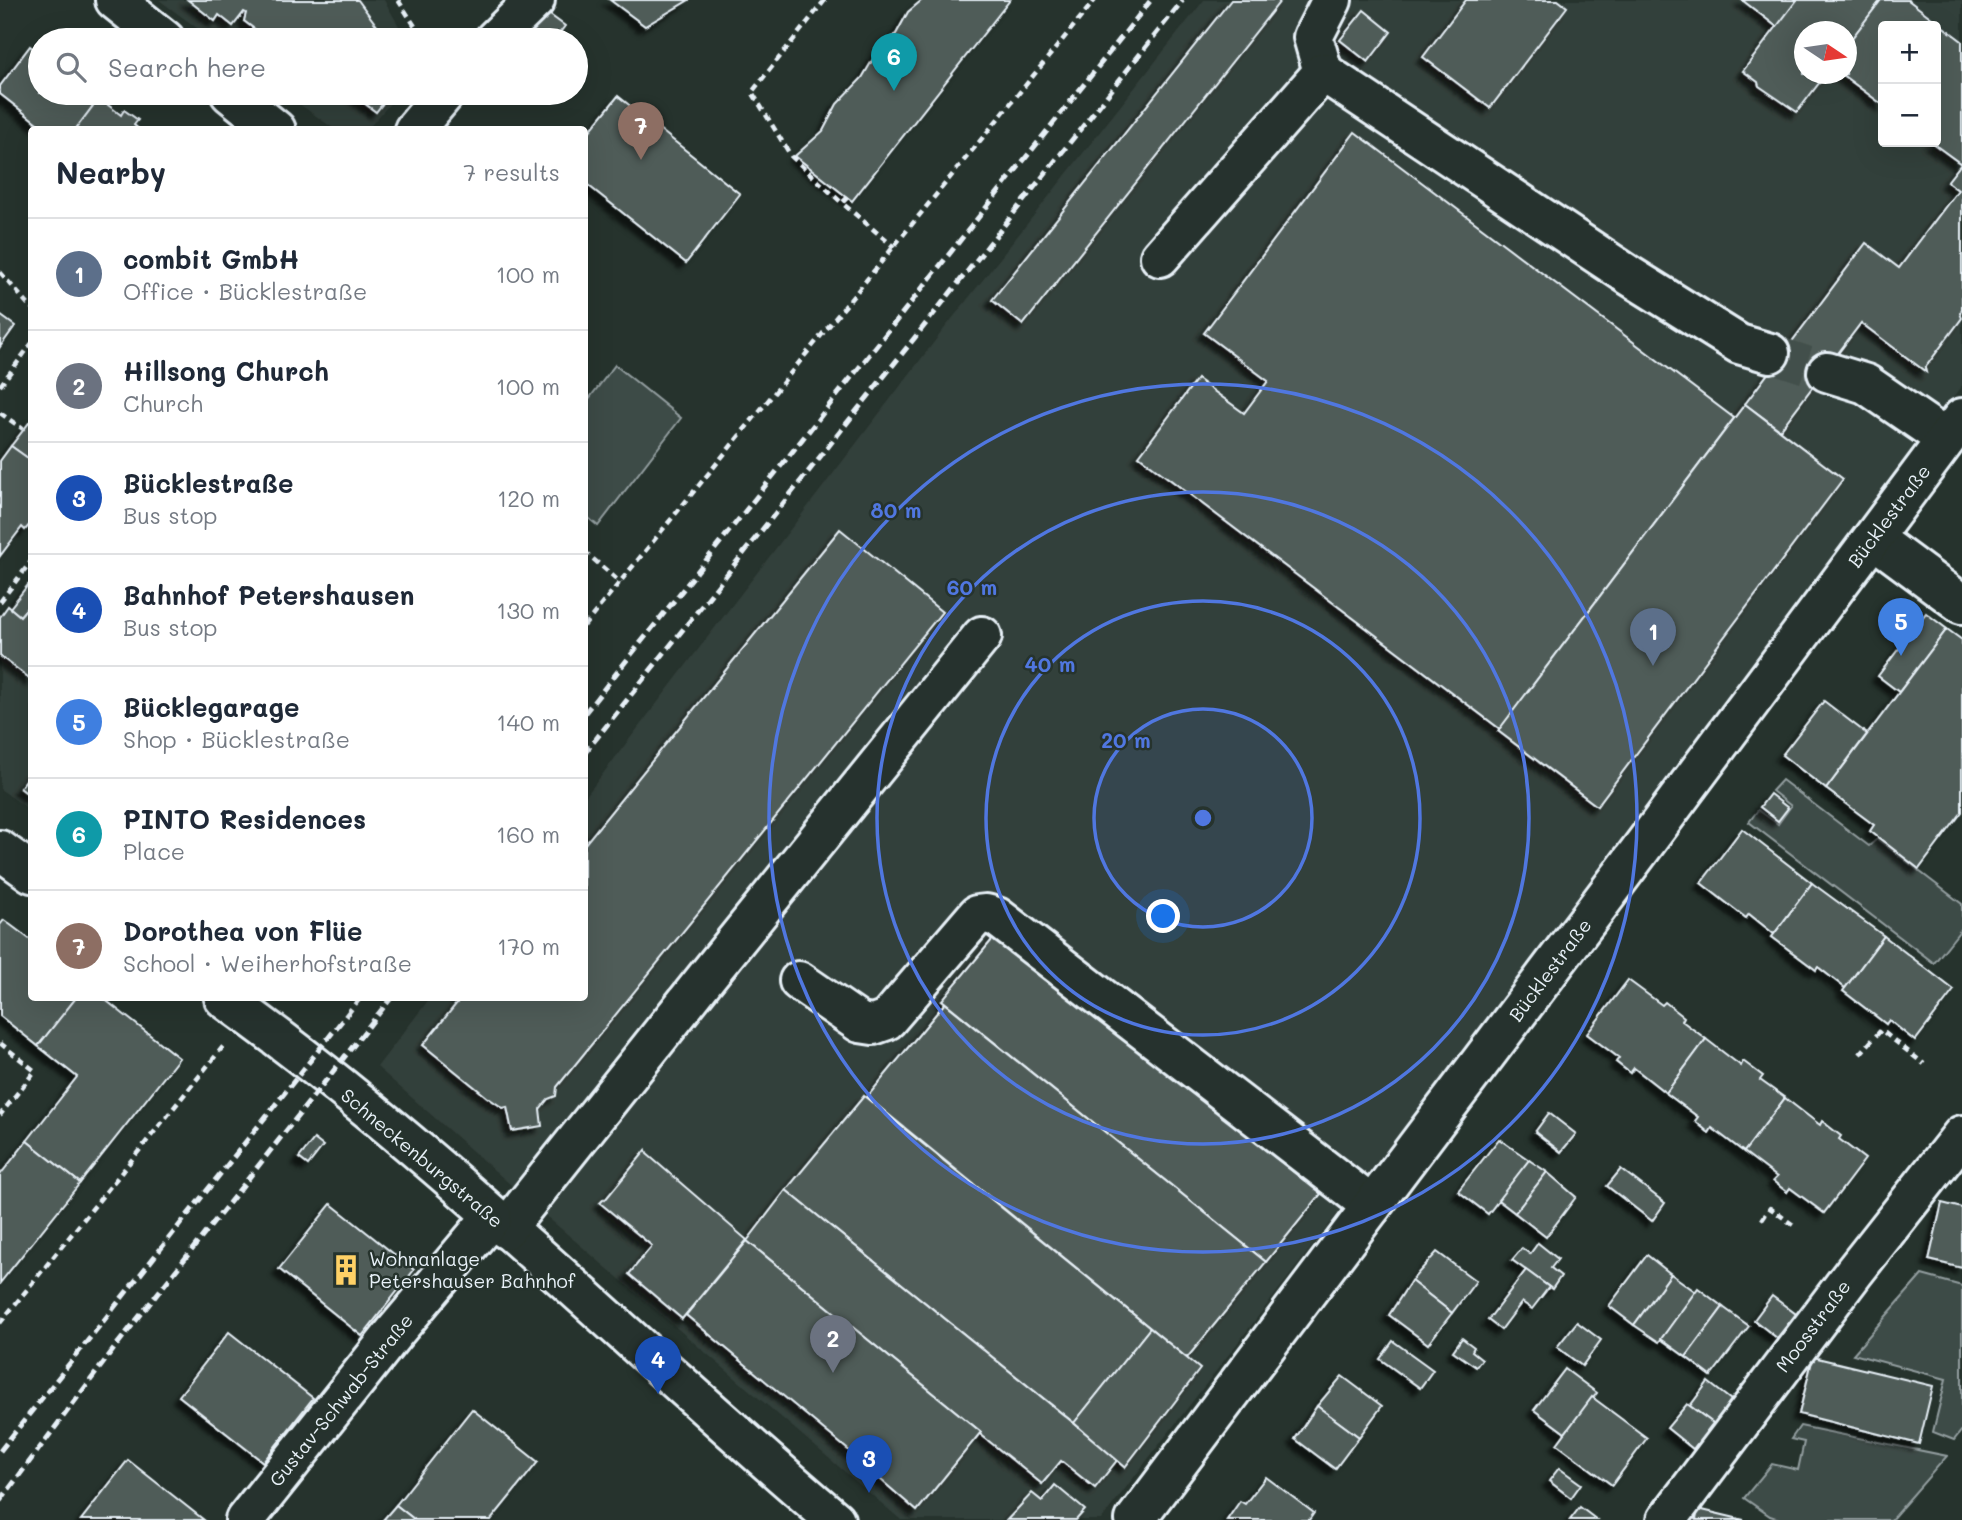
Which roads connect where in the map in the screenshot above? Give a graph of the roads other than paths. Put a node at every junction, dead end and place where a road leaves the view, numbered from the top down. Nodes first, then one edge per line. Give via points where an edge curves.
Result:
1 (115, 0) edge
2 (535, 0) edge
3 (1332, 0) edge
4 (150, 28) edge
5 (506, 28) edge
6 (1323, 72) junction
7 (245, 105) edge
8 (435, 105) edge
9 (271, 126) edge
10 (417, 126) edge
11 (1160, 257) dead end
12 (1770, 353) tunnel mouth
13 (1827, 372) tunnel mouth
14 (1954, 429) edge
15 (1873, 538) junction
16 (1962, 604) edge
17 (982, 636) dead end
18 (0, 850) edge
19 (28, 870) edge
20 (799, 981) dead end
21 (237, 1007) edge
22 (1962, 1135) edge
23 (1372, 1206) junction
24 (499, 1223) junction
25 (245, 1520) edge
26 (835, 1520) edge
27 (1135, 1520) edge
28 (1667, 1520) edge

1 - 4 street
2 - 5 street
3 - 6 street via 1313,37
6 - 11 street
6 - 12 street via 1630,276 1739,344
7 - 9 street
8 - 10 street
13 - 14 street via 1866,384
14 - 15 street, Bücklestraße
15 - 16 street
15 - 23 street, Bücklestraße
17 - 24 street, Gustav-Schwab-Straße via 708,975
18 - 19 street
20 - 23 street via 859,1023 873,1025 887,1020 977,915 997,917
21 - 24 street, Schneckenburgstraße via 398,1134
22 - 28 street, Moosstraße
23 - 27 street, Bücklestraße
24 - 25 street, Gustav-Schwab-Straße via 394,1333
24 - 26 street, Schneckenburgstraße

